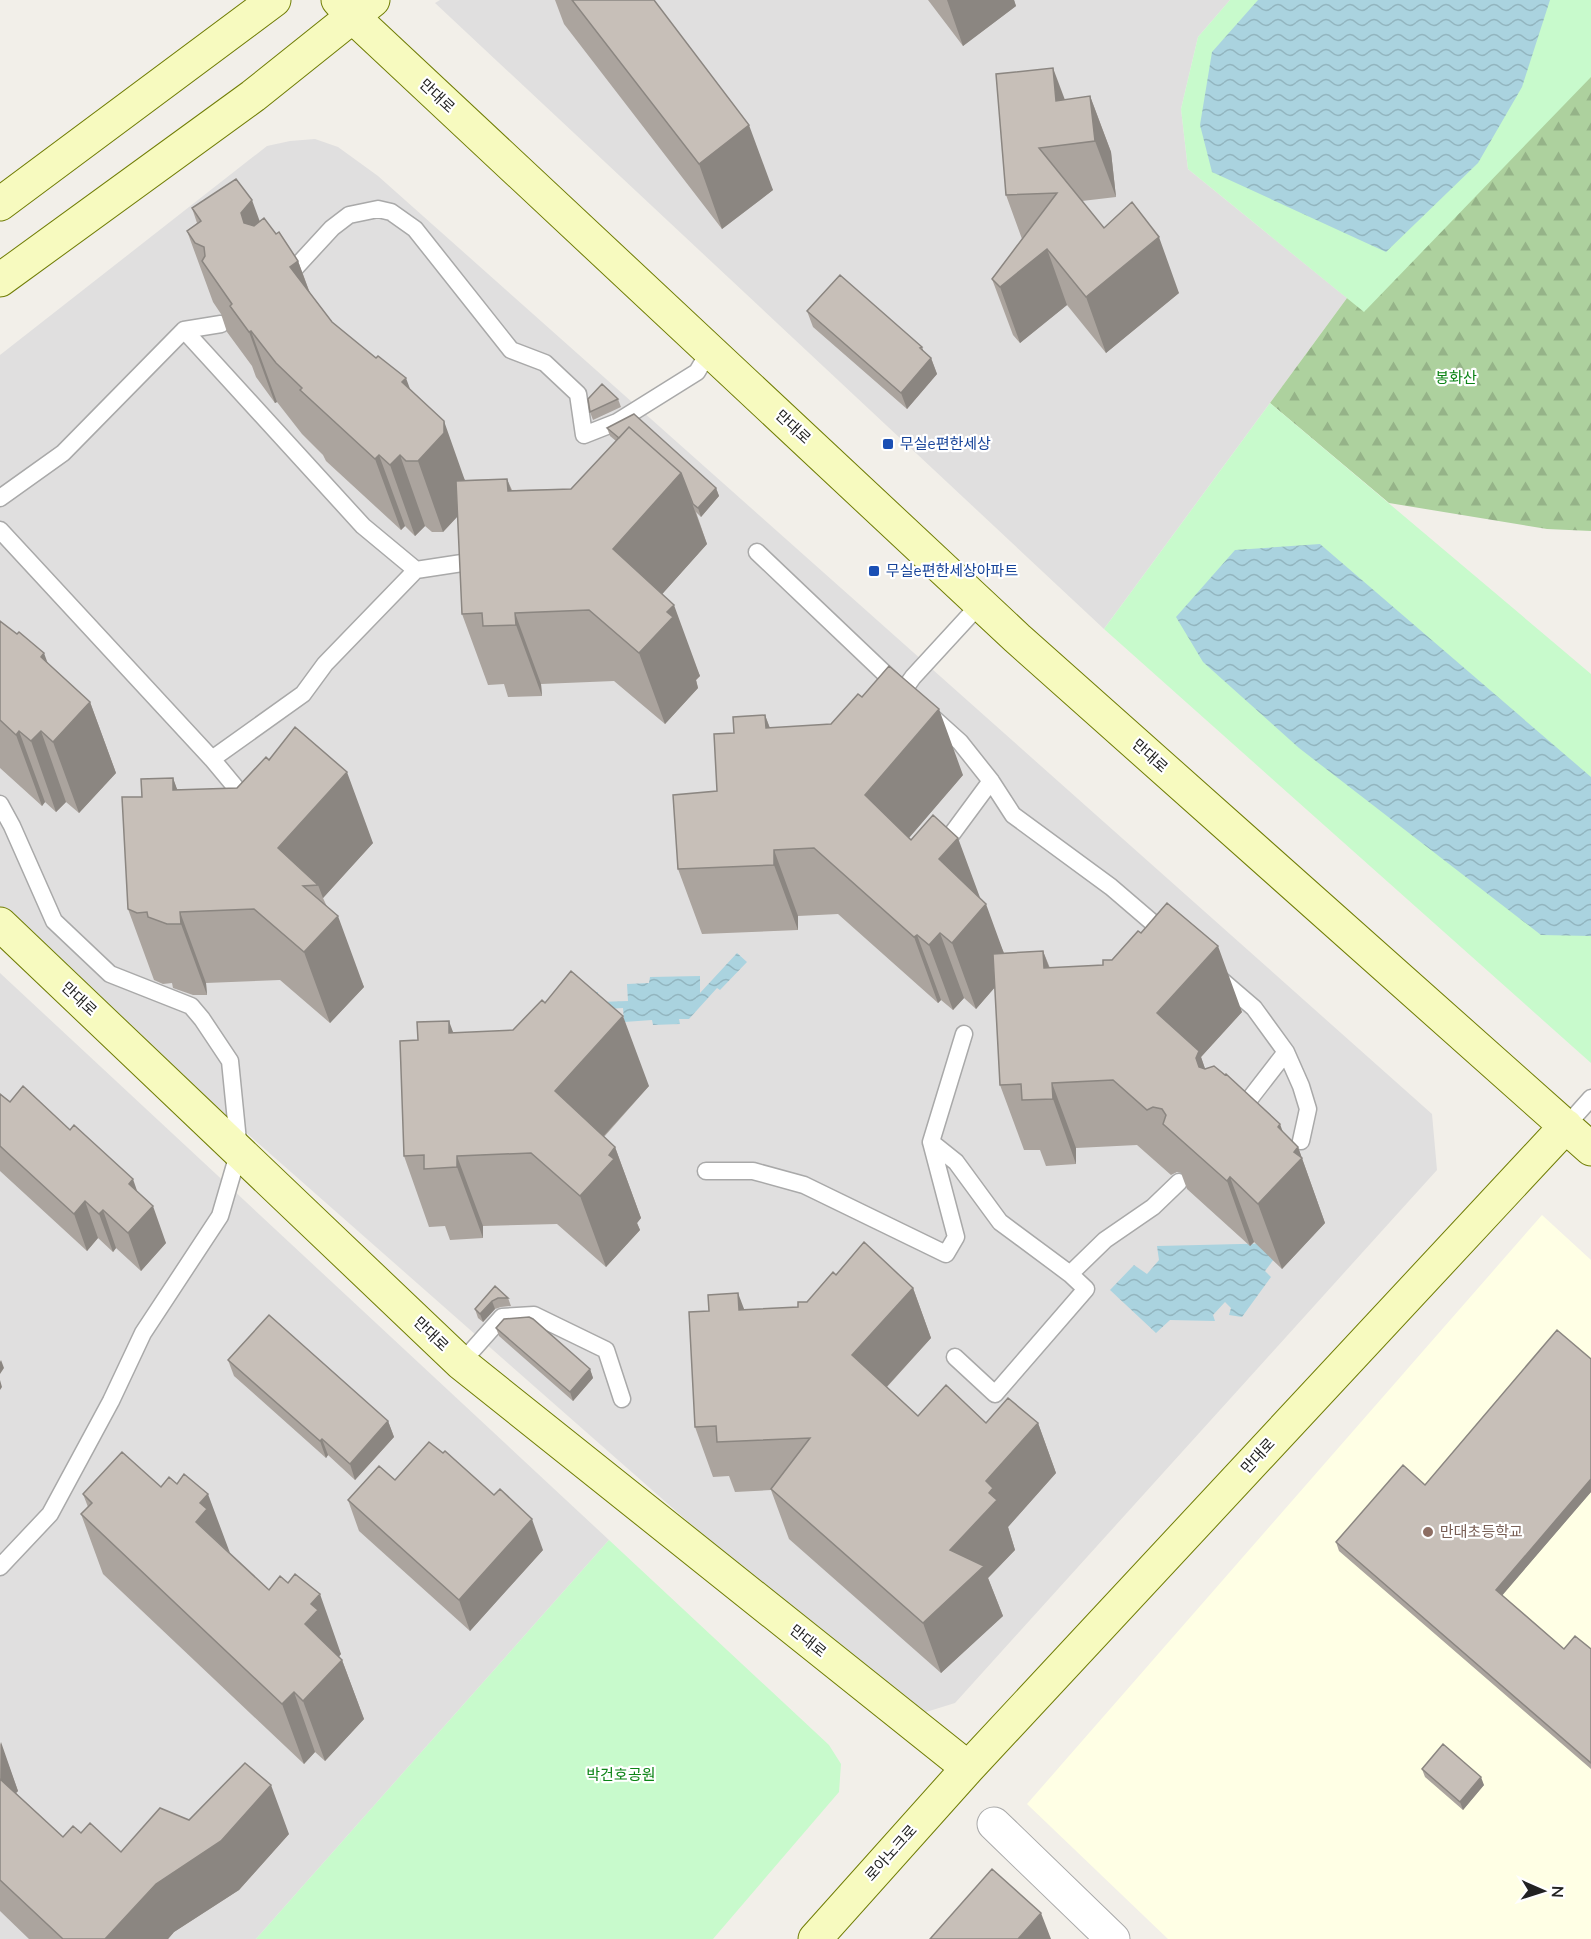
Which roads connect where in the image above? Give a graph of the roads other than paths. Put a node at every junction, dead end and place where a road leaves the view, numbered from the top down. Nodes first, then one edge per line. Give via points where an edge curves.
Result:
1 (274, 0) edge
2 (354, 6) edge
3 (0, 204) edge
4 (0, 280) edge
5 (277, 287) edge
6 (221, 324) edge
7 (184, 330) junction
8 (710, 350) junction
9 (0, 498) edge
10 (0, 530) edge
11 (758, 552) dead end
12 (462, 563) edge
13 (416, 570) junction
14 (981, 603) junction
15 (911, 698) junction
16 (212, 759) junction
17 (991, 781) junction
18 (242, 795) edge
19 (0, 804) edge
20 (929, 865) edge
21 (0, 924) edge
22 (1182, 948) edge
23 (1209, 970) dead end
24 (964, 1034) dead end
25 (1286, 1052) junction
26 (1591, 1098) edge
27 (1230, 1124) edge
28 (1566, 1126) junction
29 (1301, 1141) dead end
30 (931, 1142) junction
31 (1591, 1149) edge
32 (239, 1151) junction
33 (706, 1171) dead end
34 (1179, 1182) edge
35 (1070, 1274) junction
36 (955, 1357) dead end
37 (461, 1363) junction
38 (622, 1399) dead end
39 (0, 1567) edge
40 (968, 1768) junction
41 (994, 1824) dead end
42 (815, 1939) edge
43 (1113, 1939) edge

1 - 3 street
2 - 4 street, 만대로 via 253,96
2 - 8 street, 만대로
5 - 8 lane via 349,215 378,209 391,212 415,229 511,350 545,363 578,394 584,435 617,422 697,372
6 - 7 lane
7 - 9 lane via 63,453
7 - 13 lane via 363,526
8 - 14 street, 만대로
10 - 16 lane
11 - 15 lane
12 - 13 lane
13 - 16 lane via 325,664 303,694
14 - 15 lane via 913,677
14 - 28 street, 만대로
15 - 17 lane via 960,742
16 - 18 lane
17 - 20 lane
17 - 22 lane via 1013,815 1111,887
19 - 32 lane via 54,921 110,974 191,1006 202,1020 230,1061
21 - 32 street, 만대로
23 - 25 lane via 1254,1008
24 - 30 lane
25 - 27 lane
25 - 29 lane via 1308,1109
26 - 28 lane
28 - 31 street, 만대로
28 - 40 street, 만대로
30 - 33 lane via 956,1237 946,1254 804,1185 753,1171
30 - 35 lane via 956,1162 1000,1222
32 - 37 street, 만대로
32 - 39 lane via 220,1216 143,1333 50,1514
34 - 35 lane via 1153,1207 1105,1240
35 - 36 lane via 1086,1289 995,1394
37 - 38 lane via 502,1317 534,1315 606,1350
37 - 40 street, 만대로
40 - 42 street, 로아노크로
41 - 43 street

